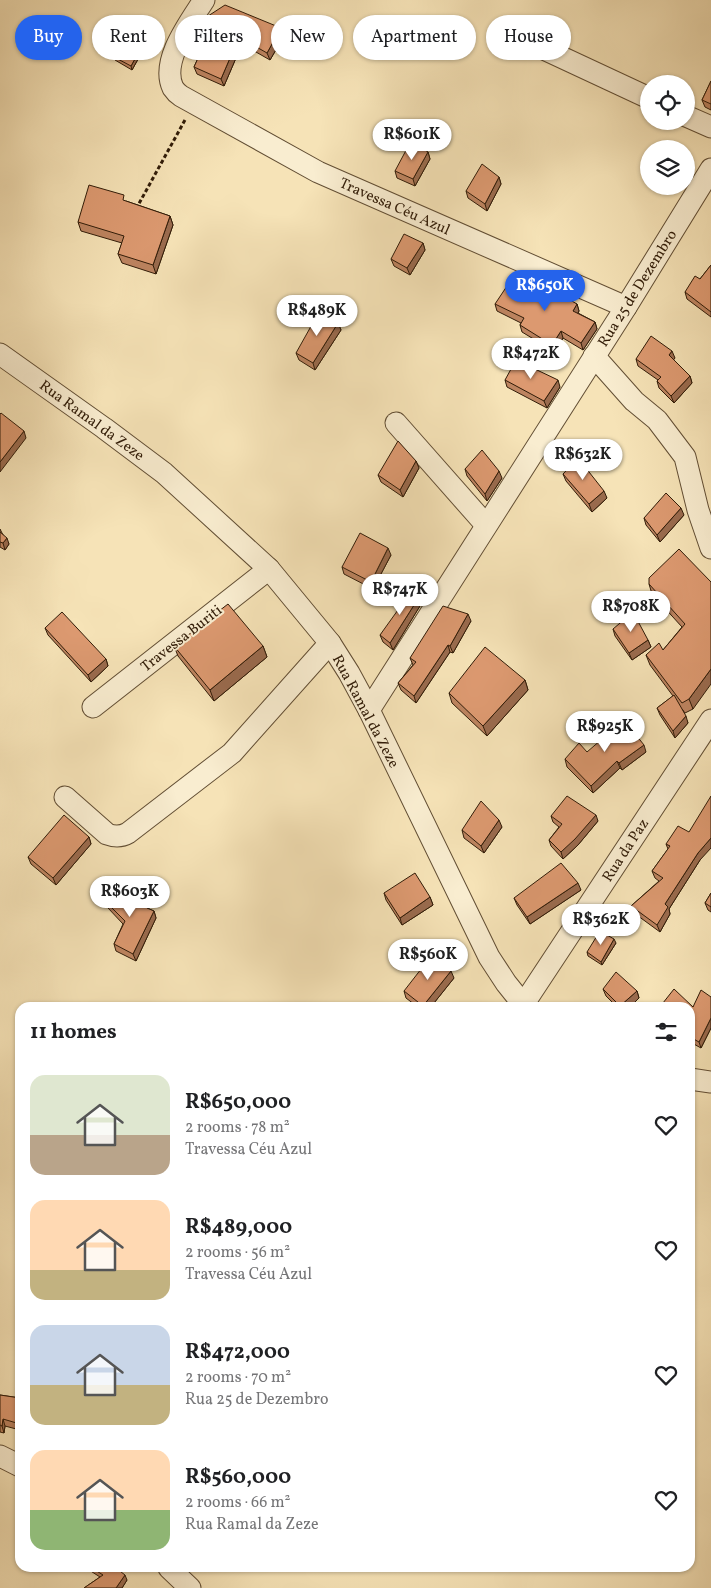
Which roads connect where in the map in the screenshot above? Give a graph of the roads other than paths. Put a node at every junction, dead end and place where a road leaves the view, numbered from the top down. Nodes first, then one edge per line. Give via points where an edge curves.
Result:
1 (204, 0) edge
2 (567, 60) edge
3 (640, 94) edge
4 (695, 120) edge
5 (711, 127) edge
6 (711, 169) edge
7 (626, 307) junction
8 (0, 354) edge
9 (594, 356) junction
10 (396, 423) dead end
11 (486, 526) junction
12 (711, 548) edge
13 (269, 569) junction
14 (330, 644) junction
15 (93, 707) dead end
16 (369, 710) junction
17 (711, 720) edge
18 (65, 797) dead end
19 (522, 1002) edge
20 (528, 1002) edge
21 (695, 1080) edge
22 (711, 1082) edge
23 (0, 1456) edge
24 (15, 1464) edge
25 (173, 1572) edge
26 (190, 1588) edge

1 - 7 street, Travessa Céu Azul via 179,39 171,60 173,89 181,96 318,172
2 - 3 street
4 - 5 street
6 - 7 street, Rua 25 de Dezembro
7 - 9 street, Rua 25 de Dezembro
8 - 13 street, Rua Ramal da Zeze via 164,473
9 - 11 street, Rua 25 de Dezembro
9 - 12 street via 634,401 657,420 685,457
10 - 11 street
11 - 16 street, Rua 25 de Dezembro
13 - 14 street, Rua Ramal da Zeze
13 - 15 street, Travessa Buriti
14 - 16 street, Rua Ramal da Zeze
14 - 18 street via 232,754 128,833 122,836 107,834
16 - 19 street, Rua Ramal da Zeze via 489,957
17 - 20 street, Rua da Paz
21 - 22 street
23 - 24 street
25 - 26 street

